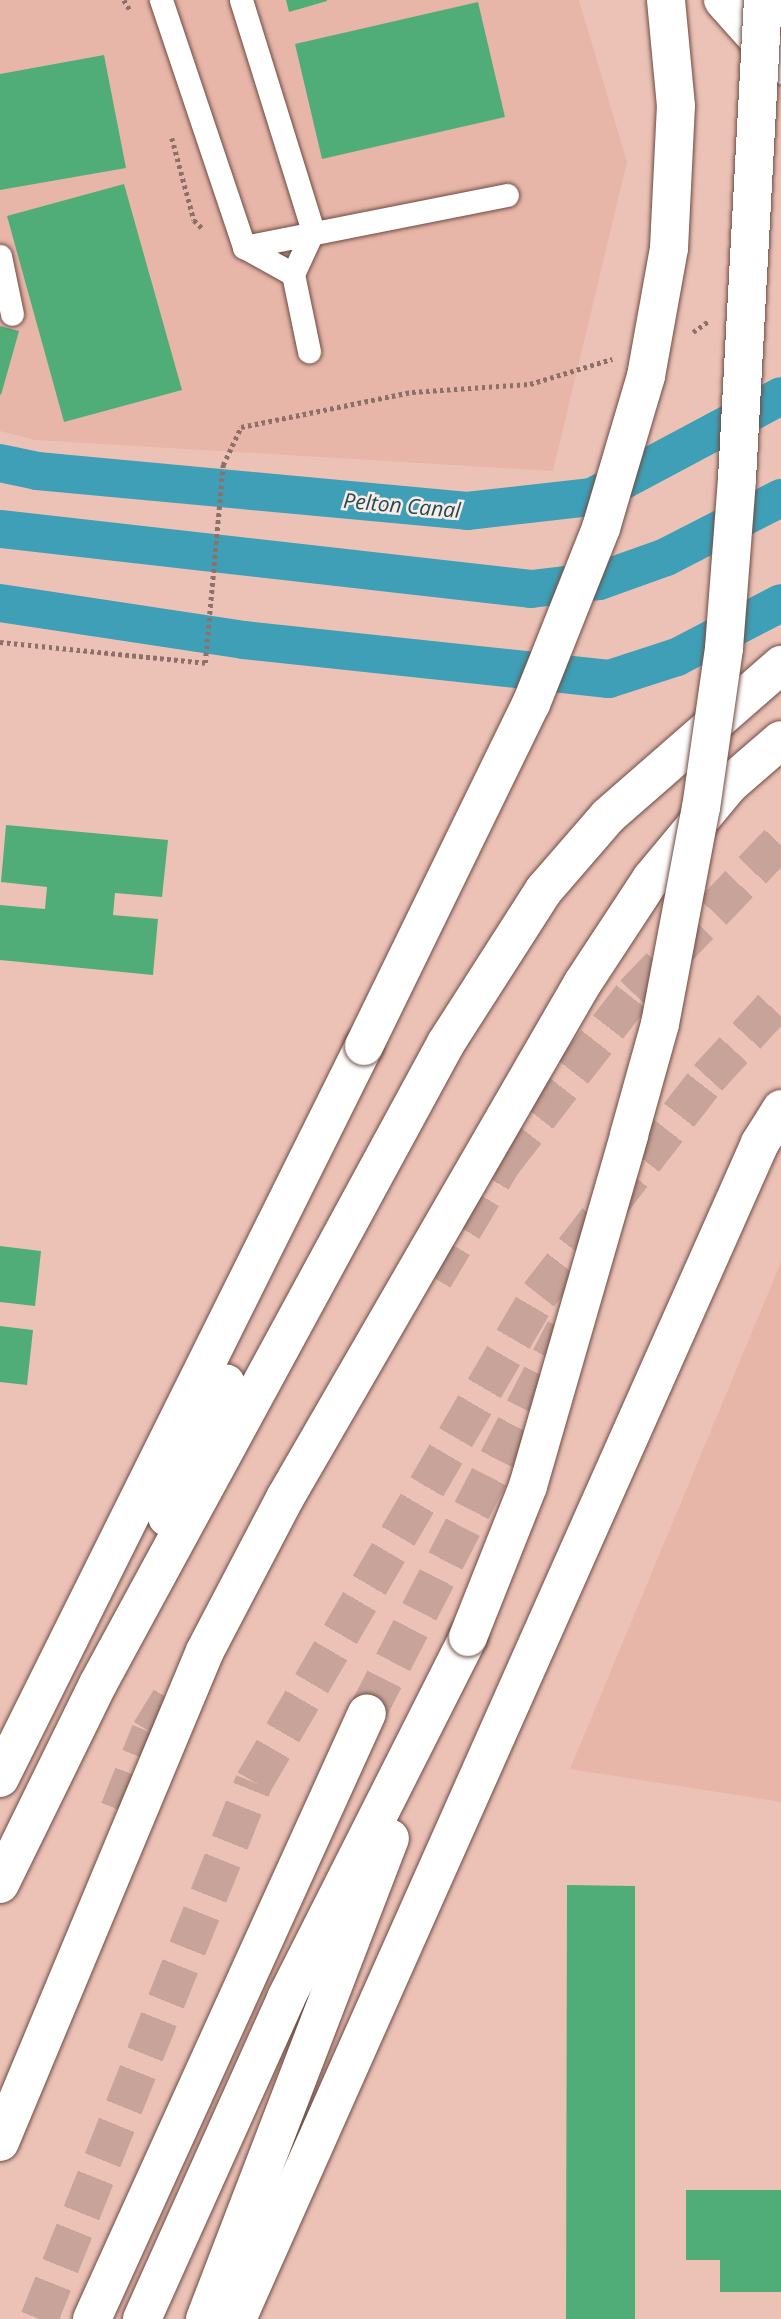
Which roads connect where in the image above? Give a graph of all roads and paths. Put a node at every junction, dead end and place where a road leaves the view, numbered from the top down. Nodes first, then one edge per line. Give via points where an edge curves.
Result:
1 (161, 0) edge
2 (241, 0) edge
3 (666, 0) edge
4 (723, 0) edge
5 (763, 0) edge
6 (781, 65) edge
7 (507, 195) dead end
8 (313, 230) junction
9 (244, 247) junction
10 (0, 256) edge
11 (293, 275) junction
12 (12, 314) dead end
13 (310, 351) dead end
14 (530, 384) dead end
15 (0, 642) edge
16 (781, 665) edge
17 (781, 740) edge
18 (364, 1046) junction
19 (781, 1109) edge
20 (98, 1684) junction
21 (367, 1713) tunnel mouth
22 (418, 1735) junction
23 (0, 1778) edge
24 (0, 1884) edge
25 (0, 2141) edge
26 (92, 2319) edge
27 (142, 2319) edge
28 (205, 2319) edge
29 (237, 2319) edge

1 - 9 lane
2 - 8 lane
3 - 18 highway, bridge via 676,106 669,248 646,376 601,528 531,704
4 - 6 highway
5 - 22 highway, bridge via 724,648 660,1024 528,1486 468,1637
7 - 8 lane
8 - 9 lane
8 - 11 lane
9 - 11 lane
10 - 12 lane
11 - 13 lane
14 - 15 path via 412,392 296,412 241,427 223,465 205,663
16 - 20 highway via 608,816 544,890 383,1156 160,1580
17 - 25 highway via 730,784 650,880 582,984 285,1498 189,1687
18 - 20 highway
18 - 23 highway
19 - 29 highway via 760,1143
20 - 24 highway
21 - 26 highway
22 - 27 highway via 286,1998
22 - 28 highway via 393,1830

